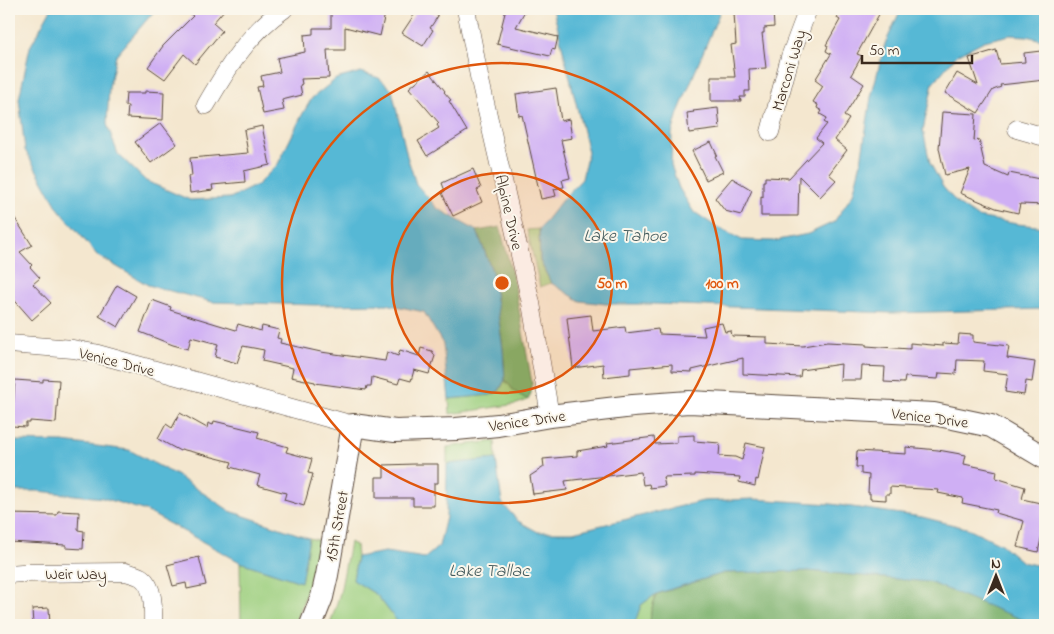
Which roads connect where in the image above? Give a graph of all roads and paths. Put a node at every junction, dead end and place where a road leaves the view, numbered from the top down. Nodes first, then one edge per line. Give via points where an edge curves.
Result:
1 (284, 9) edge
2 (466, 9) edge
3 (808, 9) edge
4 (206, 105) dead end
5 (1017, 129) dead end
6 (770, 132) dead end
7 (1045, 137) edge
8 (9, 344) edge
9 (550, 416) junction
10 (353, 426) junction
11 (1045, 458) edge
12 (9, 574) edge
13 (153, 625) edge
14 (311, 625) edge

1 - 4 street via 251,36
2 - 9 street, Alpine Drive via 531,302
3 - 6 street, Marconi Way via 790,57
5 - 7 street
8 - 10 street, Venice Drive via 94,353
9 - 10 street, Venice Drive via 498,425 424,431
9 - 11 street, Venice Drive via 663,402 934,414 991,426
10 - 14 street, 15th Street via 327,575
12 - 13 street, Weir Way via 126,572 143,578 151,594

